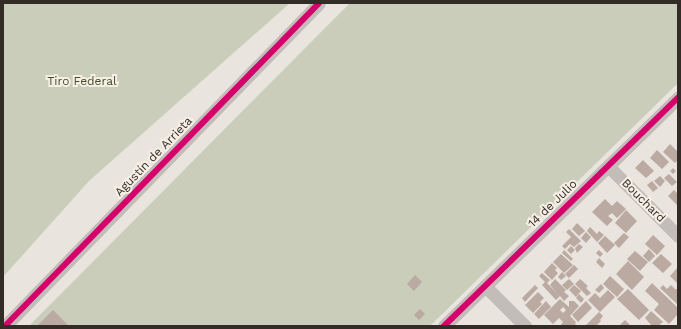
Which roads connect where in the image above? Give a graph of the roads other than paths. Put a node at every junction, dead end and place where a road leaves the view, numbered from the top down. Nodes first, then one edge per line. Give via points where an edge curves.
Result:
1 (319, 3) edge
2 (678, 98) edge
3 (608, 166) junction
4 (678, 236) edge
5 (485, 286) junction
6 (5, 326) edge
7 (444, 326) edge
8 (525, 326) edge

1 - 6 street, Agustín de Arrieta
2 - 3 street, 14 de Julio
3 - 4 street, Bouchard
3 - 5 street, 14 de Julio
5 - 7 street, 14 de Julio
5 - 8 street

